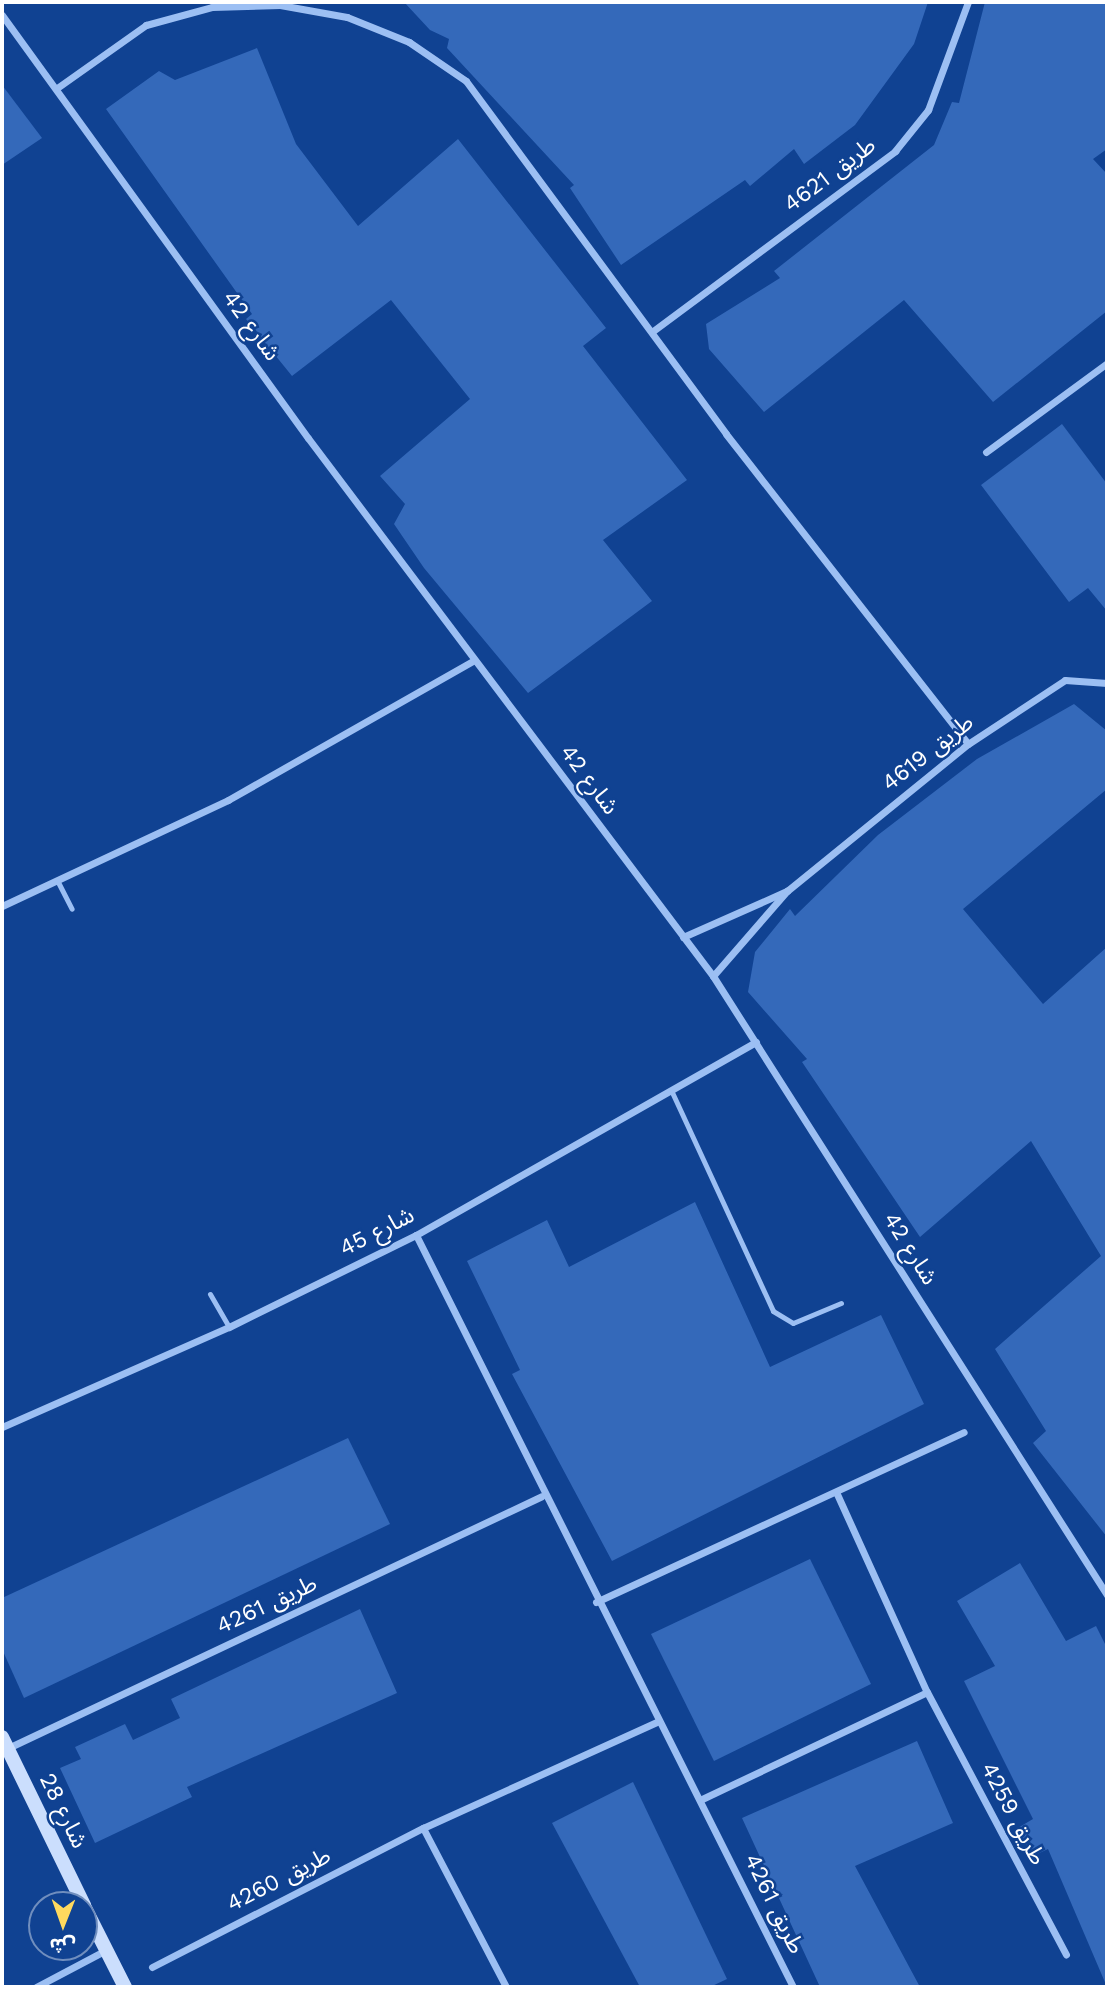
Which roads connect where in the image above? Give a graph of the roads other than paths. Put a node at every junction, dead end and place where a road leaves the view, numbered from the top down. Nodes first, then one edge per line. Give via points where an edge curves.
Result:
1 (968, 2) edge
2 (2, 15) edge
3 (57, 88) junction
4 (653, 331) junction
5 (1107, 363) edge
6 (986, 452) dead end
7 (474, 660) junction
8 (1107, 683) edge
9 (968, 744) junction
10 (58, 882) junction
11 (787, 891) junction
12 (2, 906) edge
13 (72, 909) dead end
14 (683, 937) junction
15 (713, 976) junction
16 (756, 1042) junction
17 (671, 1090) junction
18 (416, 1235) junction
19 (210, 1294) dead end
20 (841, 1303) dead end
21 (229, 1327) junction
22 (2, 1427) edge
23 (964, 1432) dead end
24 (837, 1494) junction
25 (542, 1496) junction
26 (1107, 1595) edge
27 (596, 1602) junction
28 (927, 1692) junction
29 (659, 1721) junction
30 (4, 1743) edge
31 (702, 1799) junction
32 (424, 1828) junction
33 (77, 1891) edge
34 (98, 1934) edge
35 (106, 1950) junction
36 (1066, 1954) dead end
37 (152, 1967) dead end
38 (36, 1987) edge
39 (125, 1987) edge
40 (506, 1987) edge
41 (793, 1987) edge

1 - 4 street, طريق 4621 via 928,110 895,151
2 - 3 street, شارع 42
3 - 4 street via 146,25 212,7 280,5 359,22 410,43 466,81
3 - 7 street, شارع 42
4 - 9 street
5 - 6 street
7 - 10 street via 288,769
7 - 14 street, شارع 42
8 - 9 street, طريق 4619 via 1065,680
9 - 11 street, طريق 4619
10 - 12 street
10 - 13 lane
11 - 14 street, طريق 4619
11 - 15 street, طريق 4619
14 - 15 street, شارع 42
15 - 16 street, شارع 42
16 - 17 street, شارع 45
16 - 26 street, شارع 42
17 - 18 street, شارع 45
17 - 20 lane via 773,1311 793,1323
18 - 21 street, شارع 45
18 - 25 street
19 - 21 lane
21 - 22 street, شارع 45
23 - 24 street
24 - 27 street
24 - 28 street, طريق 4259
25 - 27 street
25 - 30 street, طريق 4261
27 - 29 street
28 - 31 street
28 - 36 street, طريق 4259
29 - 31 street, طريق 4261
29 - 32 street, طريق 4260
30 - 33 street, شارع 28
31 - 41 street, طريق 4261
32 - 37 street, طريق 4260
32 - 40 street
34 - 35 street, شارع 28
35 - 38 street
35 - 39 street, شارع 28

